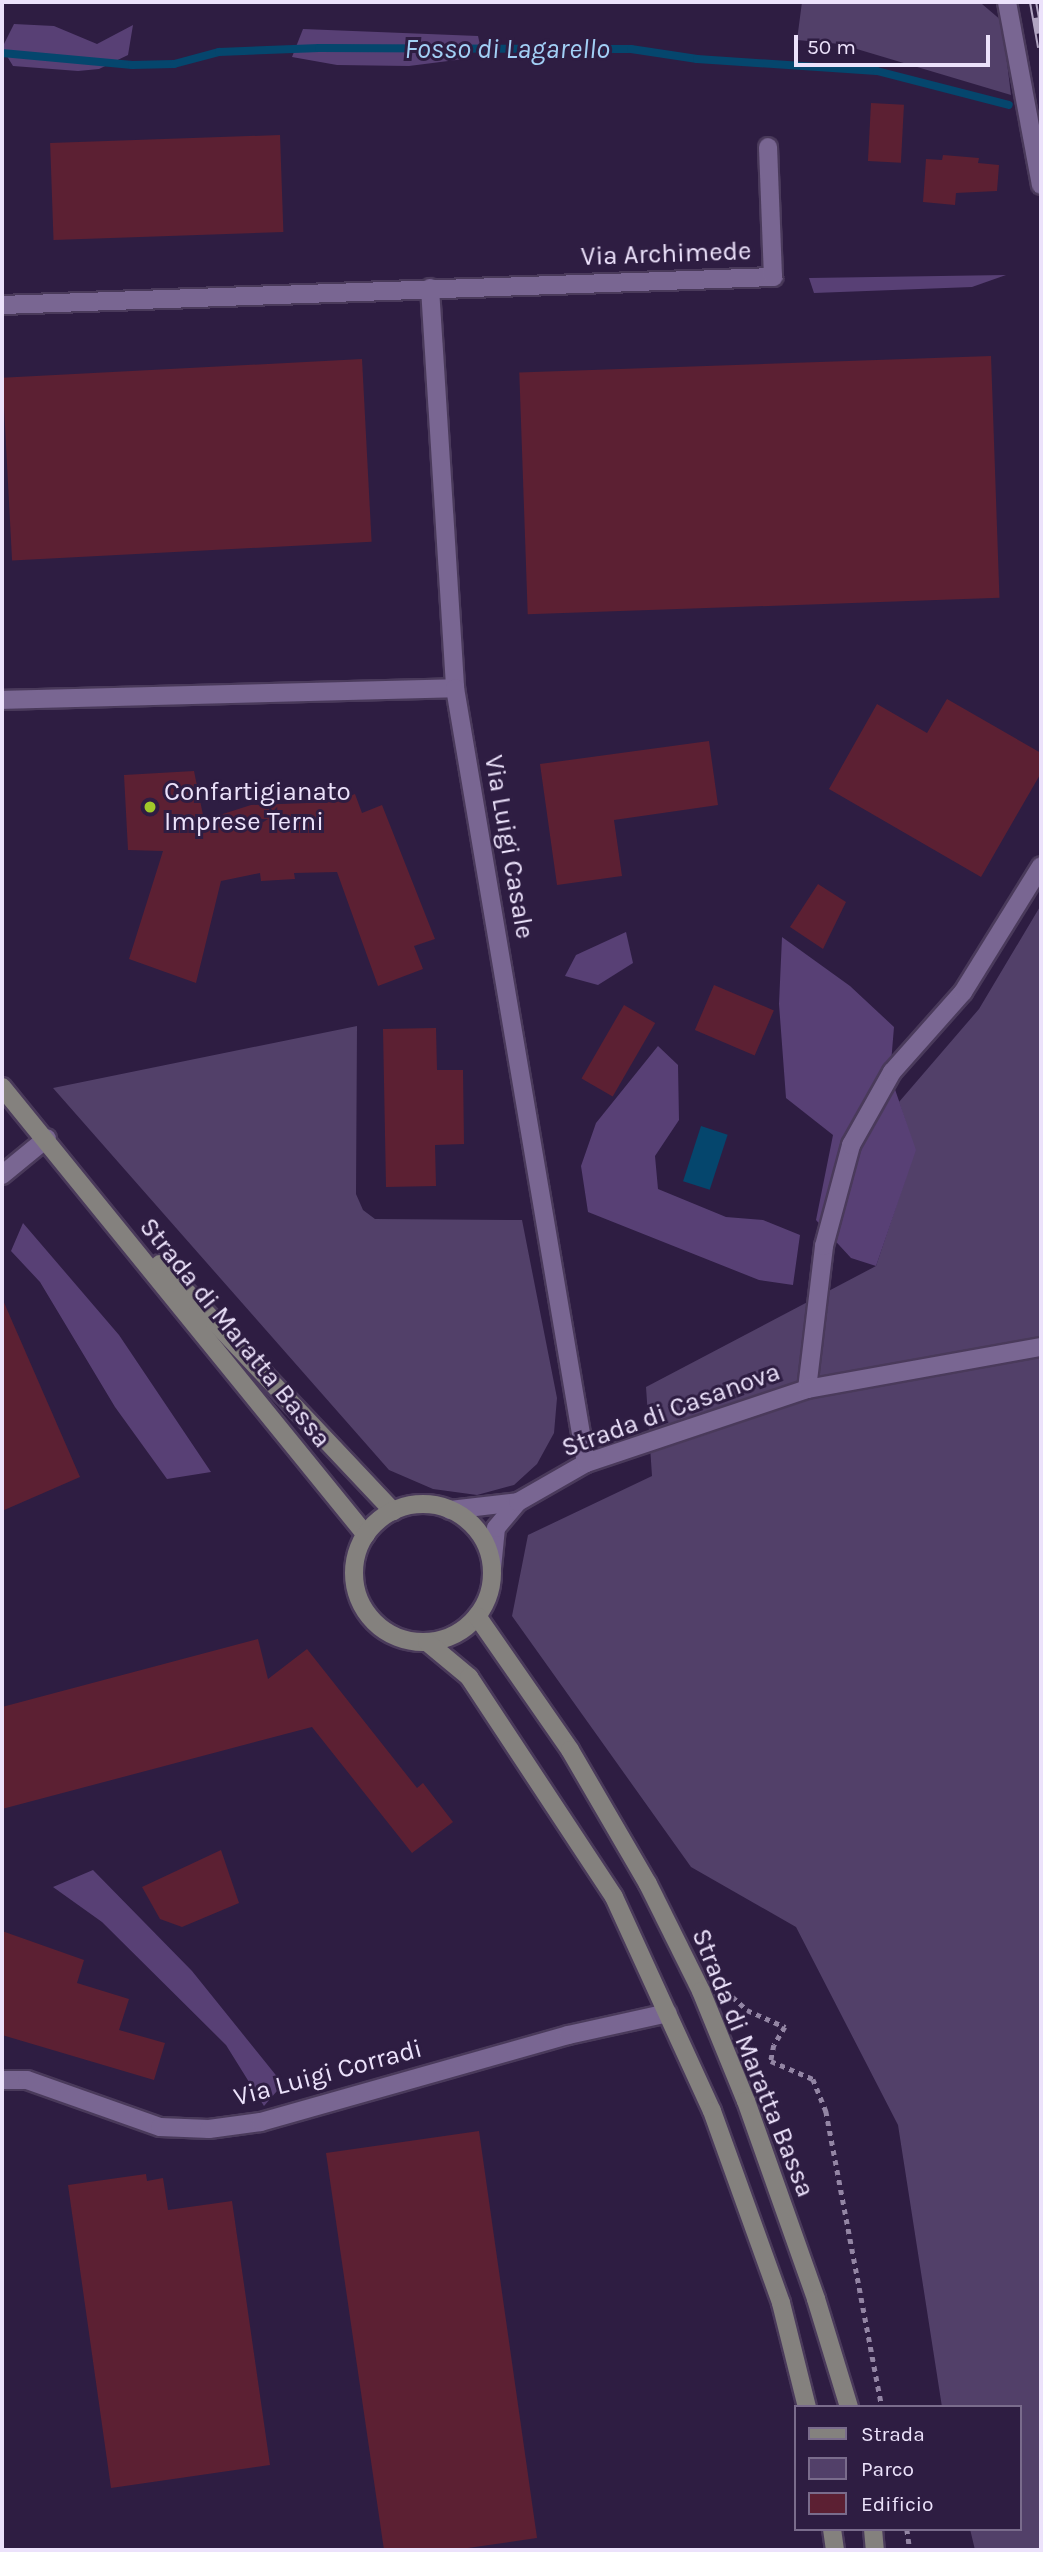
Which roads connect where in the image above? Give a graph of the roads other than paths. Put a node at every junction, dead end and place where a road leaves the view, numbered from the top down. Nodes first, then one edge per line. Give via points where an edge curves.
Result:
1 (1007, 2) edge
2 (768, 147) dead end
3 (1041, 185) edge
4 (430, 288) junction
5 (2, 305) edge
6 (455, 688) junction
7 (2, 700) edge
8 (1041, 866) edge
9 (2, 1087) edge
10 (47, 1138) junction
11 (64, 1164) junction
12 (2, 1175) edge
13 (1041, 1347) edge
14 (807, 1389) junction
15 (586, 1463) junction
16 (518, 1502) junction
17 (450, 1510) junction
18 (393, 1511) junction
19 (366, 1535) junction
20 (492, 1568) junction
21 (477, 1616) junction
22 (427, 1642) junction
23 (668, 2013) junction
24 (2, 2080) edge
25 (806, 2405) edge
26 (848, 2405) edge
27 (832, 2531) edge
28 (873, 2531) edge
29 (835, 2550) edge
30 (875, 2550) edge

1 - 3 street
2 - 4 street, Via Archimede via 773,276
4 - 5 street, Via Archimede
4 - 6 street
6 - 7 street
6 - 15 street, Via Luigi Casale
8 - 14 street, Strada di Casanova via 963,992 892,1072 850,1145 824,1246
9 - 10 main road, Strada di Maratta Bassa
10 - 11 main road, Strada di Maratta Bassa
10 - 12 street
11 - 18 main road, Strada di Maratta Bassa
11 - 19 main road, Strada di Maratta Bassa
13 - 14 street, Strada di Casanova
14 - 15 street, Strada di Casanova
15 - 16 street, Strada di Casanova
16 - 17 street, Strada di Casanova
16 - 20 street, Strada di Casanova via 496,1528
17 - 18 main road via 431,1505
17 - 20 main road via 479,1533
18 - 19 main road
19 - 22 main road via 356,1555 359,1598 386,1631
20 - 21 main road via 486,1602
21 - 22 main road via 446,1639
21 - 26 main road, Strada di Maratta Bassa via 570,1750 649,1884 701,1991 781,2200
22 - 23 main road via 469,1677 532,1766 614,1897
23 - 24 street, Via Luigi Corradi via 568,2035 261,2122 209,2129 160,2127 27,2080
23 - 25 main road via 712,2111 781,2303
27 - 29 main road
28 - 30 main road

